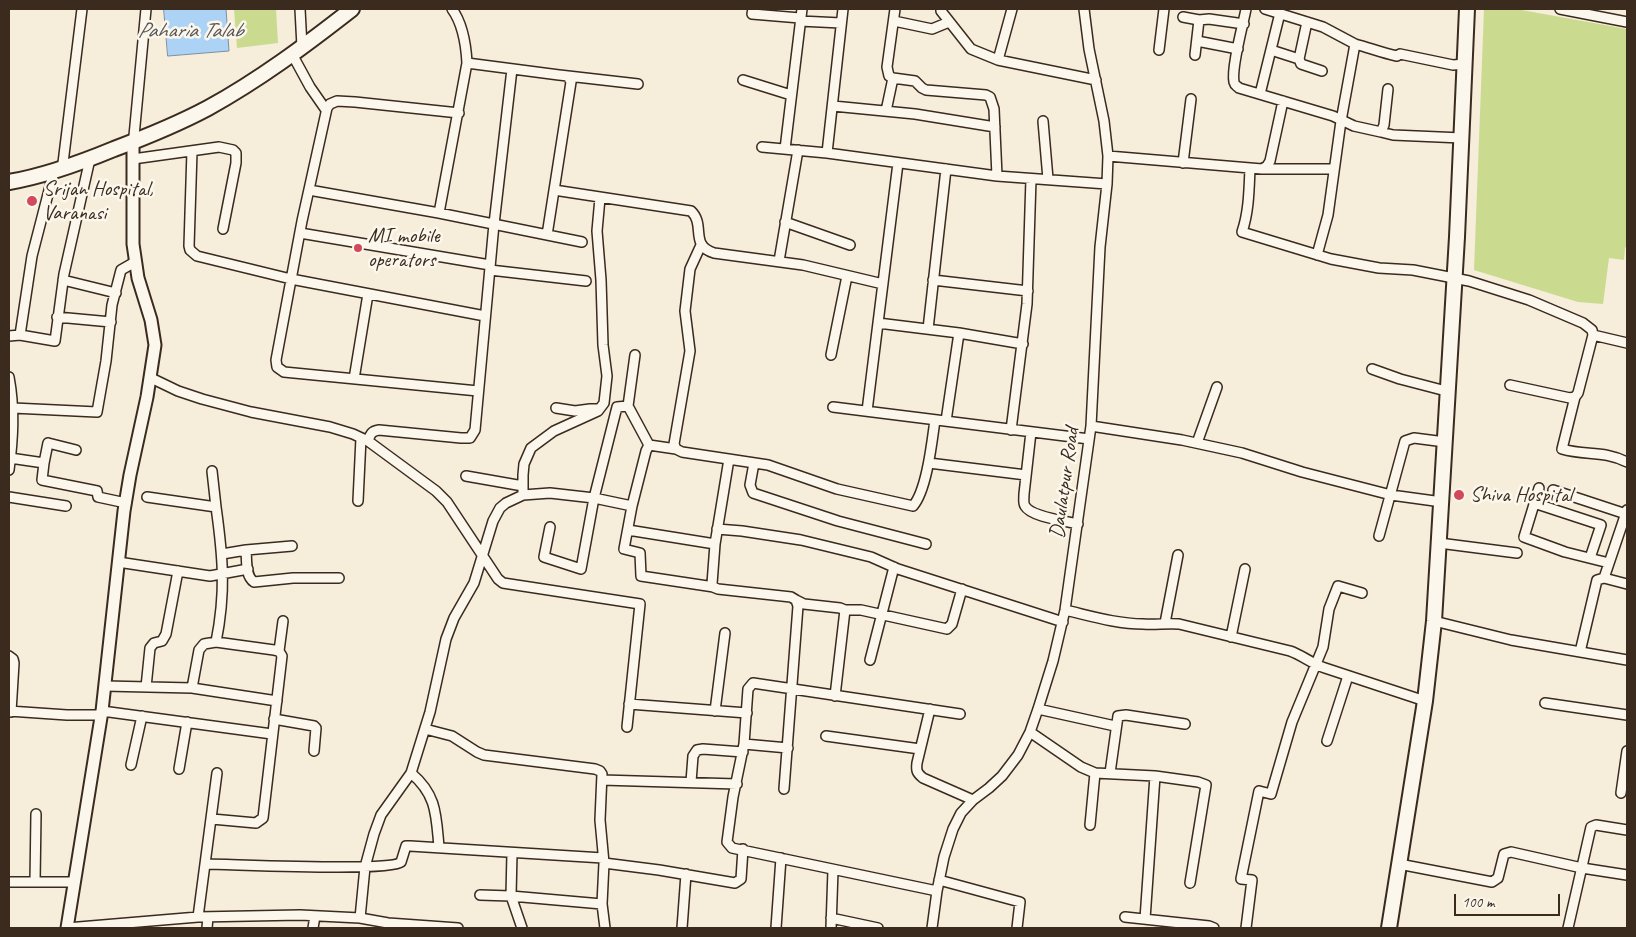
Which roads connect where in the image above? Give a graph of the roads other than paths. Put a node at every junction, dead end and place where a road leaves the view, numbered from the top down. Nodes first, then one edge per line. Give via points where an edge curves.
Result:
1 (82, 9) edge
2 (146, 9) edge
3 (300, 9) edge
4 (341, 9) edge
5 (352, 9) edge
6 (452, 9) edge
7 (753, 9) edge
8 (843, 9) edge
9 (895, 9) edge
10 (941, 9) edge
11 (1012, 9) edge
12 (1084, 9) edge
13 (1164, 9) edge
14 (1246, 9) edge
15 (1265, 9) edge
16 (1467, 9) edge
17 (1560, 9) edge
18 (1280, 13) junction
19 (801, 16) edge
20 (1183, 17) dead end
21 (1199, 20) junction
22 (894, 21) junction
23 (949, 22) junction
24 (1307, 22) junction
25 (1627, 22) edge
26 (841, 23) junction
27 (1244, 24) junction
28 (1197, 41) junction
29 (1355, 44) junction
30 (299, 46) junction
31 (1159, 50) dead end
32 (1238, 50) junction
33 (1271, 50) junction
34 (1195, 55) dead end
35 (998, 60) junction
36 (1299, 60) junction
37 (467, 64) junction
38 (1465, 64) junction
39 (512, 69) junction
40 (1322, 71) dead end
41 (568, 76) junction
42 (893, 78) junction
43 (744, 80) dead end
44 (1096, 80) junction
45 (638, 84) dead end
46 (1388, 89) dead end
47 (1260, 94) junction
48 (791, 95) junction
49 (1191, 99) dead end
50 (1283, 101) junction
51 (833, 106) junction
52 (326, 110) junction
53 (886, 110) junction
54 (459, 113) junction
55 (1043, 120) dead end
56 (1341, 120) junction
57 (995, 127) junction
58 (1381, 132) junction
59 (1462, 138) junction
60 (134, 139) junction
61 (762, 147) dead end
62 (785, 148) junction
63 (798, 150) junction
64 (192, 151) junction
65 (827, 153) junction
66 (1108, 156) junction
67 (90, 159) junction
68 (133, 159) junction
69 (898, 163) junction
70 (1183, 163) junction
71 (58, 167) junction
72 (1250, 168) junction
73 (946, 169) junction
74 (1262, 169) junction
75 (1334, 169) junction
76 (9, 176) edge
77 (997, 176) junction
78 (1031, 178) junction
79 (1048, 179) junction
80 (9, 182) edge
81 (1107, 184) junction
82 (309, 190) junction
83 (554, 190) junction
84 (600, 198) junction
85 (439, 213) junction
86 (785, 222) junction
87 (494, 224) junction
88 (223, 229) dead end
89 (300, 233) junction
90 (546, 235) junction
91 (582, 242) dead end
92 (701, 245) junction
93 (850, 245) dead end
94 (1317, 255) junction
95 (779, 261) junction
96 (135, 262) junction
97 (490, 268) junction
98 (847, 276) junction
99 (291, 279) junction
100 (1454, 279) junction
101 (63, 280) junction
102 (934, 280) junction
103 (586, 281) dead end
104 (883, 284) junction
105 (1028, 291) junction
106 (116, 293) junction
107 (368, 294) junction
108 (485, 316) junction
109 (57, 317) junction
110 (110, 322) junction
111 (878, 323) junction
112 (928, 329) junction
113 (959, 333) junction
114 (20, 335) junction
115 (1593, 335) junction
116 (9, 336) edge
117 (1627, 343) edge
118 (1023, 344) junction
119 (635, 354) dead end
120 (831, 355) dead end
121 (1372, 368) dead end
122 (9, 377) edge
123 (151, 378) junction
124 (354, 379) junction
125 (1510, 385) dead end
126 (1217, 387) dead end
127 (478, 390) junction
128 (1446, 391) junction
129 (1575, 397) junction
130 (12, 404) edge
131 (628, 406) junction
132 (833, 407) dead end
133 (556, 408) dead end
134 (599, 410) junction
135 (867, 411) junction
136 (935, 420) junction
137 (946, 421) junction
138 (1091, 426) junction
139 (1011, 430) junction
140 (1031, 432) junction
141 (1089, 438) junction
142 (364, 440) junction
143 (1445, 442) junction
144 (1197, 444) junction
145 (649, 445) junction
146 (676, 449) junction
147 (76, 450) dead end
148 (10, 458) junction
149 (729, 459) junction
150 (1627, 462) edge
151 (44, 463) junction
152 (754, 463) junction
153 (929, 463) junction
154 (9, 470) edge
155 (212, 471) dead end
156 (1026, 475) junction
157 (466, 476) dead end
158 (1539, 488) dead end
159 (523, 490) junction
160 (1553, 490) dead end
161 (1391, 494) junction
162 (9, 497) edge
163 (147, 497) dead end
164 (594, 498) junction
165 (358, 501) dead end
166 (1442, 502) junction
167 (126, 503) junction
168 (1534, 503) junction
169 (66, 506) dead end
170 (632, 506) junction
171 (216, 507) junction
172 (1626, 512) edge
173 (1078, 524) junction
174 (550, 527) dead end
175 (717, 529) junction
176 (628, 530) junction
177 (1379, 536) dead end
178 (1439, 543) junction
179 (715, 544) junction
180 (926, 544) dead end
181 (292, 546) dead end
182 (246, 550) junction
183 (222, 554) junction
184 (1517, 554) dead end
185 (482, 555) junction
186 (1178, 555) dead end
187 (1590, 558) junction
188 (118, 562) junction
189 (1609, 563) junction
190 (894, 567) junction
191 (248, 569) junction
192 (1245, 569) dead end
193 (178, 571) junction
194 (223, 574) junction
195 (339, 578) dead end
196 (1604, 578) junction
197 (1627, 584) edge
198 (714, 587) junction
199 (962, 589) junction
200 (1362, 593) dead end
201 (796, 600) junction
202 (845, 610) junction
203 (1065, 610) junction
204 (882, 616) junction
205 (282, 621) dead end
206 (1434, 621) junction
207 (1063, 622) junction
208 (1165, 623) junction
209 (725, 633) dead end
210 (1232, 637) junction
211 (216, 642) junction
212 (279, 652) junction
213 (1580, 652) junction
214 (9, 656) edge
215 (870, 660) dead end
216 (1627, 660) edge
217 (1317, 666) junction
218 (1348, 676) junction
219 (105, 686) junction
220 (146, 687) junction
221 (192, 688) junction
222 (792, 688) junction
223 (835, 696) junction
224 (277, 701) junction
225 (1425, 701) junction
226 (1545, 703) dead end
227 (629, 704) junction
228 (930, 709) junction
229 (1038, 709) junction
230 (10, 711) edge
231 (715, 711) junction
232 (102, 713) junction
233 (747, 713) junction
234 (960, 714) dead end
235 (1627, 715) edge
236 (142, 716) junction
237 (274, 719) junction
238 (187, 722) junction
239 (1185, 724) dead end
240 (1115, 726) junction
241 (627, 727) dead end
242 (425, 729) junction
243 (1030, 732) junction
244 (272, 734) junction
245 (826, 736) dead end
246 (1327, 741) dead end
247 (744, 748) junction
248 (788, 748) junction
249 (920, 749) junction
250 (314, 751) dead end
251 (1627, 751) edge
252 (131, 765) dead end
253 (179, 769) dead end
254 (217, 773) dead end
255 (411, 773) junction
256 (1095, 773) junction
257 (1110, 773) junction
258 (1155, 776) junction
259 (602, 780) junction
260 (691, 782) junction
261 (737, 784) junction
262 (784, 789) dead end
263 (1621, 793) dead end
264 (973, 800) junction
265 (36, 814) dead end
266 (212, 819) junction
267 (1090, 825) dead end
268 (1627, 830) edge
269 (439, 846) junction
270 (743, 850) junction
271 (512, 852) junction
272 (781, 858) junction
273 (603, 860) junction
274 (205, 864) junction
275 (1399, 864) junction
276 (366, 867) junction
277 (1582, 868) junction
278 (833, 870) junction
279 (686, 874) junction
280 (1627, 875) edge
281 (940, 880) junction
282 (9, 882) edge
283 (35, 882) junction
284 (74, 882) junction
285 (1190, 883) dead end
286 (937, 891) junction
287 (480, 895) dead end
288 (511, 896) junction
289 (602, 904) junction
290 (315, 916) junction
291 (198, 917) junction
292 (208, 917) junction
293 (227, 917) junction
294 (1125, 917) dead end
295 (360, 918) junction
296 (831, 918) junction
297 (1145, 920) junction
298 (388, 925) edge
299 (409, 926) edge
300 (67, 928) edge
301 (207, 928) edge
302 (227, 928) edge
303 (313, 928) edge
304 (458, 928) edge
305 (522, 928) edge
306 (605, 928) edge
307 (682, 928) edge
308 (776, 928) edge
309 (830, 928) edge
310 (878, 928) edge
311 (932, 928) edge
312 (1017, 928) edge
313 (1214, 928) edge
314 (1246, 928) edge
315 (1389, 928) edge
316 (1568, 928) edge

1 - 71 street
2 - 60 street
3 - 30 street
4 - 30 highway
5 - 30 highway
6 - 37 street via 466,45
7 - 19 street via 752,14
8 - 26 street
9 - 22 street
10 - 23 street
11 - 35 street
12 - 44 street, Daulatpur Road
13 - 31 street
14 - 27 street
15 - 18 street
16 - 38 highway
17 - 25 street
18 - 24 street
18 - 33 street
19 - 26 street
19 - 48 street
20 - 21 street
21 - 27 street
21 - 28 street
22 - 23 street via 932,29
22 - 42 street via 887,72
23 - 35 street via 971,49
24 - 29 street
24 - 36 street
26 - 51 street
27 - 32 street
28 - 32 street
28 - 34 street
29 - 38 street via 1390,55
29 - 56 street
30 - 52 street via 310,87
30 - 60 highway via 262,75 206,109
32 - 47 street via 1235,85
33 - 36 street
33 - 47 street
35 - 44 street
36 - 40 street via 1301,64
37 - 39 street
37 - 54 street
38 - 59 highway
39 - 41 street
39 - 87 street
41 - 45 street
41 - 83 street via 571,89
42 - 53 street
42 - 57 street via 915,81 926,90 986,95 992,100
43 - 48 street
44 - 66 street, Daulatpur Road
46 - 58 street
47 - 50 street
48 - 62 street
49 - 70 street
50 - 56 street
50 - 74 street via 1270,161
51 - 53 street
51 - 65 street
52 - 54 street via 337,101
52 - 82 street
53 - 57 street
54 - 85 street
55 - 79 street
56 - 58 street
56 - 75 street
57 - 77 street
58 - 59 street
59 - 100 highway
60 - 67 highway
60 - 68 main road
60 - 71 highway
61 - 62 street
62 - 63 street
63 - 65 street
63 - 86 street
64 - 68 street
64 - 88 street via 220,147 236,152
64 - 99 street via 189,238 192,253 204,259
65 - 69 street
66 - 70 street
66 - 81 street, Daulatpur Road
67 - 71 highway
67 - 101 street
68 - 96 main road
69 - 73 street
69 - 104 street
70 - 72 street
71 - 76 highway
71 - 80 highway
71 - 114 street via 32,256
72 - 74 street
72 - 94 street via 1248,206 1242,232
73 - 77 street
73 - 102 street
74 - 75 street
75 - 94 street via 1328,215
77 - 78 street
78 - 79 street
78 - 105 street
79 - 81 street
81 - 138 street, Daulatpur Road via 1100,247
82 - 85 street
82 - 89 street
83 - 84 street
83 - 90 street
84 - 92 street via 691,212 697,221
84 - 134 street via 597,231 606,376 604,403
85 - 87 street
86 - 93 street
86 - 95 street
87 - 90 street
87 - 97 street
89 - 97 street
89 - 99 street
90 - 91 street
92 - 95 street via 714,253
92 - 146 street via 690,269 685,311 690,351 674,444
94 - 100 street
95 - 98 street
96 - 106 street via 122,270
96 - 123 main road via 154,334
97 - 103 street
97 - 108 street
98 - 104 street
98 - 120 street
99 - 107 street
99 - 124 street via 277,368 284,372
100 - 115 street via 1530,300 1583,323
100 - 128 highway
101 - 106 street
101 - 109 street
102 - 105 street
102 - 112 street
104 - 111 street
105 - 118 street
106 - 110 street
107 - 108 street
107 - 124 street
108 - 127 street
109 - 110 street
109 - 114 street via 55,341
110 - 130 street via 97,412
111 - 112 street
111 - 135 street
112 - 113 street
113 - 118 street
113 - 137 street
114 - 116 street
115 - 117 street
115 - 129 street
118 - 139 street
119 - 131 street
121 - 128 street
122 - 130 street
123 - 142 street via 202,399 330,427
123 - 167 main road
124 - 127 street
125 - 129 street
126 - 144 street
127 - 142 street via 475,430 470,438 379,430
128 - 143 highway
129 - 150 street via 1562,449 1606,454
130 - 148 street
131 - 145 street
131 - 164 street via 617,407
132 - 135 street
133 - 134 street
134 - 159 street via 554,431 531,448 524,464
135 - 136 street
136 - 137 street
136 - 153 street
137 - 139 street
138 - 141 street, Daulatpur Road
138 - 144 street
139 - 140 street
140 - 141 street
140 - 156 street
141 - 173 street, Daulatpur Road
142 - 165 street
142 - 185 street via 436,491 447,502
143 - 161 street via 1414,438 1405,441
143 - 166 highway
144 - 161 street via 1242,453
145 - 146 street
145 - 170 street
146 - 149 street
147 - 151 street via 48,443
148 - 151 street
148 - 154 street
149 - 152 street
149 - 175 street
151 - 167 street via 42,480 97,491 98,497
152 - 153 street via 787,470 837,489 913,506
152 - 180 street via 750,485 753,493 838,521
153 - 156 street
155 - 171 street
156 - 173 street via 1024,504 1030,512
157 - 159 street
158 - 168 street
159 - 164 street
159 - 185 street via 500,508
160 - 172 street
161 - 166 street
161 - 177 street
162 - 169 street
163 - 171 street
164 - 170 street
164 - 174 street via 581,569 544,557
166 - 178 highway
167 - 188 main road
168 - 187 street via 1524,537
168 - 187 street via 1601,525
170 - 176 street
171 - 183 street
172 - 189 street
173 - 203 street, Daulatpur Road
175 - 179 street
175 - 190 street via 801,540 871,557
176 - 179 street
176 - 198 street via 624,549 640,553 641,576
178 - 184 street
178 - 206 highway
179 - 198 street
181 - 182 street
182 - 183 street
182 - 191 street
183 - 194 street
185 - 227 street via 503,583 640,604
185 - 242 street via 474,583 446,639
186 - 208 street
187 - 189 street
188 - 193 street
188 - 219 main road
189 - 196 street
190 - 199 street
190 - 204 street
191 - 194 street
191 - 195 street via 250,580 254,582
192 - 210 street
193 - 194 street via 210,576
193 - 220 street via 166,634 162,641 150,648
194 - 211 street via 223,603
196 - 197 street
196 - 213 street via 1597,580 1595,586
198 - 201 street
199 - 204 street via 948,629
199 - 207 street
200 - 217 street via 1338,586 1329,609
201 - 202 street
201 - 222 street
202 - 204 street via 861,610
202 - 223 street
203 - 207 street, Daulatpur Road
203 - 208 street via 1127,623
204 - 215 street
205 - 212 street
206 - 213 street via 1511,640
206 - 225 highway
207 - 229 street, Daulatpur Road
208 - 210 street
209 - 231 street
210 - 217 street via 1295,653
211 - 212 street
211 - 221 street via 204,644 199,650
212 - 224 street via 282,656
213 - 216 street
214 - 230 street via 14,663
217 - 218 street
217 - 314 street via 1292,722 1271,794 1259,791 1241,879 1252,880
218 - 225 street
218 - 246 street
219 - 220 street
219 - 232 main road
220 - 221 street
221 - 224 street
222 - 223 street
222 - 233 street via 753,683 748,689
222 - 248 street
223 - 228 street
224 - 237 street
225 - 275 highway
226 - 235 street
227 - 231 street
227 - 241 street
228 - 234 street
228 - 249 street
229 - 240 street
229 - 243 street, Daulatpur Road
230 - 232 street via 68,715
231 - 233 street
232 - 236 street
232 - 284 main road
233 - 247 street
236 - 238 street
236 - 252 street
237 - 244 street
237 - 250 street via 314,726 317,732
238 - 244 street
238 - 253 street
239 - 240 street via 1120,715
240 - 257 street
242 - 255 street
242 - 259 street via 452,736 484,755 595,769 600,771
243 - 256 street via 1081,768
243 - 264 street, Daulatpur Road via 1002,776
244 - 266 street via 263,818 256,823
245 - 249 street
247 - 248 street
247 - 260 street via 697,750
247 - 261 street
248 - 262 street
249 - 264 street via 918,774
251 - 263 street
254 - 266 street
255 - 269 street via 431,797
255 - 276 street via 380,815
256 - 257 street
256 - 267 street
257 - 258 street
258 - 285 street via 1206,785
258 - 297 street
259 - 260 street
259 - 273 street
260 - 261 street
261 - 270 street via 727,842 732,848
264 - 281 street, Daulatpur Road via 952,829
265 - 283 street
266 - 274 street
268 - 277 street via 1591,827
269 - 271 street
269 - 276 street via 406,846 398,865
270 - 272 street
270 - 279 street via 739,882
271 - 273 street
271 - 288 street
272 - 278 street
272 - 308 street
273 - 279 street
273 - 289 street
274 - 276 street
274 - 291 street
275 - 277 street via 1492,882 1498,878 1506,852
275 - 315 highway
276 - 295 street
277 - 280 street
277 - 316 street
278 - 286 street
278 - 296 street
279 - 307 street
281 - 286 street, Daulatpur Road
281 - 312 street via 1020,902
282 - 283 street
283 - 284 street
284 - 300 main road
286 - 311 street, Daulatpur Road
287 - 288 street
288 - 289 street
288 - 305 street
289 - 306 street
290 - 293 street
290 - 295 street
290 - 303 street
291 - 292 street
291 - 300 street
292 - 293 street
292 - 301 street
293 - 302 street
294 - 297 street
295 - 298 street
296 - 309 street
296 - 310 street
297 - 313 street
298 - 299 street
299 - 304 street

